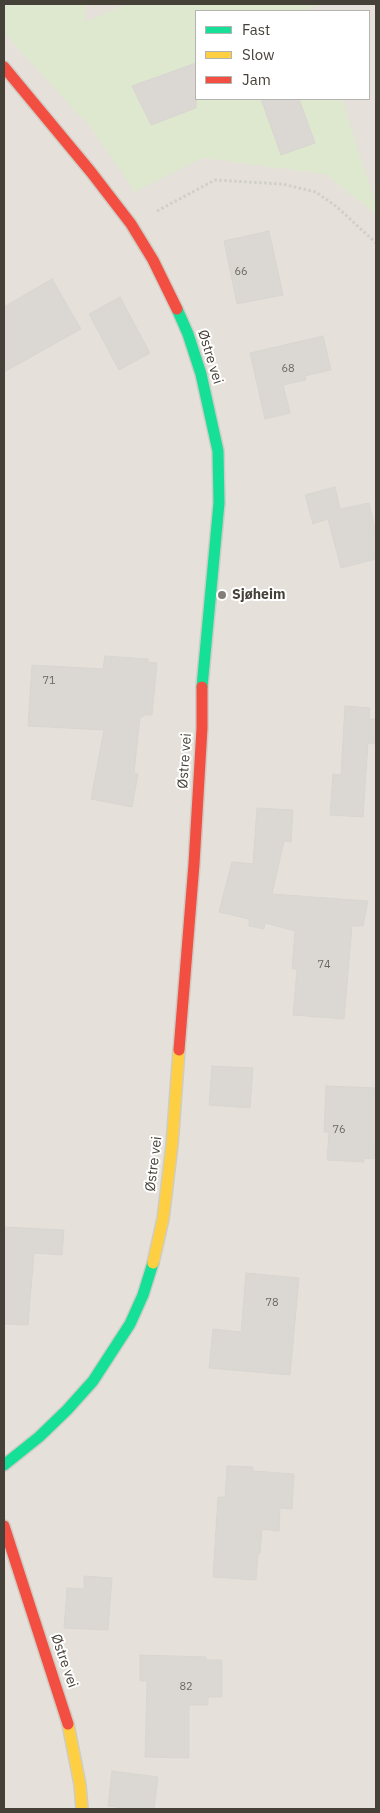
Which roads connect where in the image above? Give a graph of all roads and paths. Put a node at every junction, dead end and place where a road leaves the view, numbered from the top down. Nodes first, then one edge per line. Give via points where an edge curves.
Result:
1 (4, 67) edge
2 (131, 224) junction
3 (376, 243) edge
4 (4, 1465) edge
5 (4, 1526) edge
6 (82, 1809) edge

1 - 2 street, Østre vei
2 - 3 path via 216,180 282,184 316,192
2 - 4 street, Østre vei via 170,293 188,334 218,450 219,503 202,681 194,864 172,1145 163,1219 154,1260 130,1324 93,1381 67,1410
5 - 6 street, Østre vei via 65,1710

